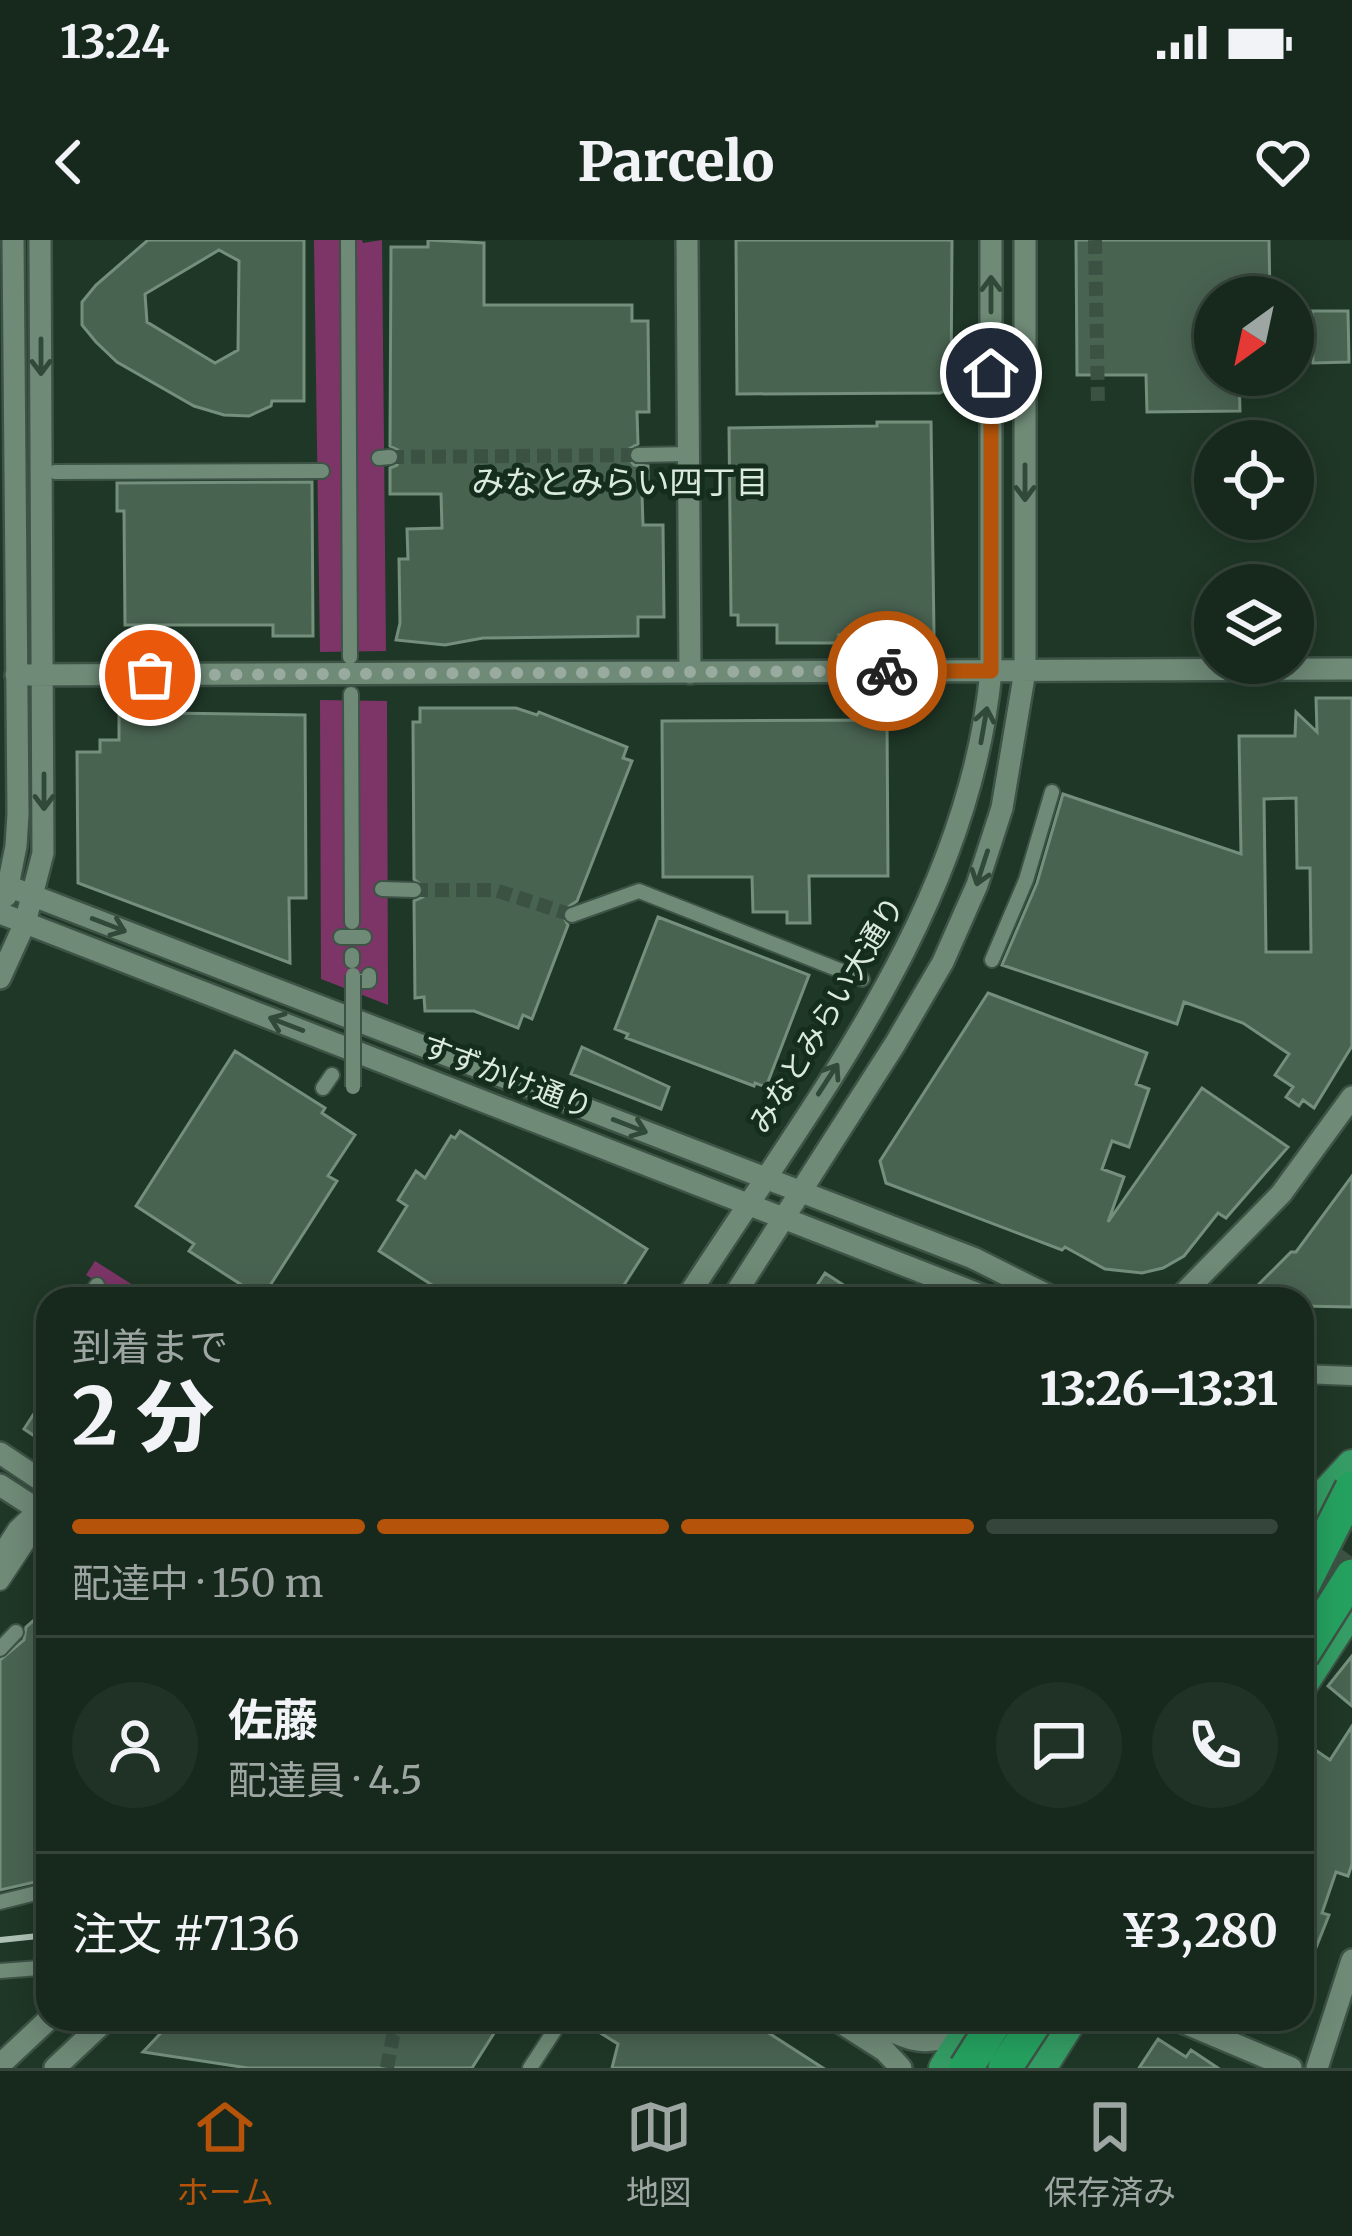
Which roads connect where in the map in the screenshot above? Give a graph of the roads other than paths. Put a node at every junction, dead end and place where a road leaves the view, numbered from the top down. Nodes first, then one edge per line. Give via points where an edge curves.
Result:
1 (13, 240) edge
2 (40, 240) edge
3 (348, 240) edge
4 (687, 240) edge
5 (991, 240) edge
6 (1025, 240) edge
7 (638, 454) tunnel mouth
8 (689, 454) junction
9 (322, 471) dead end
10 (55, 472) dead end
11 (350, 657) dead end
12 (1352, 670) edge
13 (991, 671) junction
14 (1025, 671) junction
15 (690, 673) junction
16 (16, 675) junction
17 (43, 675) junction
18 (350, 694) dead end
19 (1052, 793) dead end
20 (4, 885) edge
21 (382, 889) dead end
22 (414, 890) tunnel mouth
23 (34, 896) junction
24 (0, 913) edge
25 (572, 915) tunnel mouth
26 (25, 923) junction
27 (992, 960) dead end
28 (0, 978) edge
29 (862, 979) dead end
30 (338, 1097) dead end
31 (1352, 1097) edge
32 (764, 1178) junction
33 (800, 1192) junction
34 (748, 1203) junction
35 (784, 1217) junction
36 (694, 1287) edge
37 (740, 1287) edge
38 (961, 1287) edge
39 (1031, 1287) edge
40 (1190, 1287) edge
41 (1314, 1374) edge
42 (1352, 1376) edge
43 (0, 1453) edge
44 (1352, 1456) edge
45 (1352, 1465) edge
46 (36, 1477) edge
47 (0, 1485) edge
48 (1352, 1488) edge
49 (1314, 1506) edge
50 (36, 1508) edge
51 (36, 1517) edge
52 (36, 1524) edge
53 (1314, 1529) edge
54 (1314, 1533) edge
55 (0, 1556) edge
56 (1314, 1558) edge
57 (1314, 1563) edge
58 (1352, 1576) edge
59 (0, 1581) edge
60 (1352, 1608) edge
61 (16, 1632) dead end
62 (1314, 1636) edge
63 (0, 1649) edge
64 (1314, 1667) edge
65 (36, 1895) edge
66 (0, 1904) edge
67 (1352, 1960) edge
68 (36, 1973) edge
69 (0, 1975) edge
70 (37, 2031) edge
71 (94, 2031) edge
72 (554, 2031) edge
73 (862, 2031) edge
74 (880, 2031) edge
75 (957, 2031) edge
76 (968, 2031) edge
77 (986, 2031) edge
78 (990, 2031) edge
79 (1011, 2031) edge
80 (1030, 2031) edge
81 (1042, 2031) edge
82 (1064, 2031) edge
83 (1204, 2031) edge
84 (890, 2043) junction
85 (0, 2066) edge
86 (55, 2068) edge
87 (530, 2068) edge
88 (902, 2068) edge
89 (948, 2068) edge
90 (966, 2068) edge
91 (987, 2068) edge
92 (1013, 2068) edge
93 (1041, 2068) edge
94 (1292, 2068) edge
95 (1317, 2068) edge

1 - 16 street
2 -> 17 street
3 - 11 street
4 - 8 street
13 -> 5 street, みなとみらい大通り
6 -> 14 street
7 - 8 street
8 - 15 street
9 - 10 street
12 - 14 street
13 - 14 street
13 - 15 street
32 -> 13 street, みなとみらい大通り via 910,944 967,799
14 -> 33 street via 1002,808 977,885 943,962
15 - 17 street
16 - 17 street
16 - 20 street via 18,814
17 -> 23 street via 43,853
18 - 30 street, bridge via 353,1087
19 - 27 street via 1030,882
20 - 23 street, すずかけ通り
20 - 24 street
21 - 22 street
23 - 26 street
23 -> 32 street, すずかけ通り
24 - 26 street, すずかけ通り
25 - 29 street via 639,891
26 - 28 street
34 -> 26 street, すずかけ通り
31 - 40 street via 1281,1194
32 - 33 street, すずかけ通り
32 - 34 street, みなとみらい大通り
33 - 35 street
33 - 39 street
34 - 35 street, すずかけ通り
34 - 36 street, みなとみらい大通り
35 - 37 street
35 - 38 street, すずかけ通り
41 - 42 street
43 - 46 street
44 - 53 highway
45 - 49 highway
47 - 50 street
48 - 57 highway, bridge
51 - 55 street
52 - 59 street
54 - 58 street
56 - 58 street
58 - 62 highway, bridge
60 - 64 highway
61 - 63 street
65 - 66 street
67 - 95 street
68 - 69 street
70 - 85 street
71 - 86 street
72 - 87 street
73 - 84 street
74 - 84 street
75 - 84 street via 931,2042
76 - 89 highway
77 - 89 highway
78 - 90 highway, bridge
79 - 91 highway
80 - 92 highway, bridge
81 - 92 highway
82 - 93 highway
83 - 94 street
84 - 88 street

